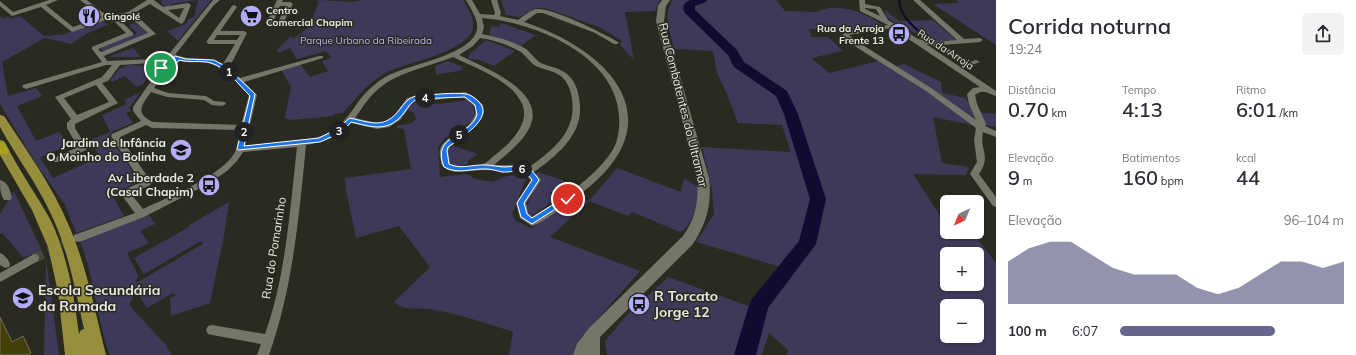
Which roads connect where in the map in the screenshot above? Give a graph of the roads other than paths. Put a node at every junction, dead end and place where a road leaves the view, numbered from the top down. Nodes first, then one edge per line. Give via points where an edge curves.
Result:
1 (54, 0) edge
2 (83, 0) edge
3 (150, 0) edge
4 (217, 0) edge
5 (469, 0) edge
6 (494, 0) edge
7 (666, 0) edge
8 (916, 0) edge
9 (0, 3) edge
10 (41, 4) junction
11 (862, 6) edge
12 (234, 7) dead end
13 (163, 9) dead end
14 (879, 10) junction
15 (131, 14) junction
16 (103, 16) junction
17 (476, 16) junction
18 (117, 18) junction
19 (496, 18) junction
20 (886, 21) junction
21 (519, 22) junction
22 (893, 26) junction
23 (216, 33) junction
24 (478, 35) junction
25 (914, 40) junction
26 (980, 40) dead end
27 (239, 42) junction
28 (963, 42) junction
29 (616, 43) dead end
30 (935, 44) junction
31 (452, 54) junction
32 (100, 55) junction
33 (174, 56) junction
34 (321, 56) dead end
35 (118, 62) junction
36 (976, 62) dead end
37 (105, 63) junction
38 (157, 63) junction
39 (225, 68) junction
40 (238, 81) junction
41 (98, 83) junction
42 (26, 87) dead end
43 (988, 88) junction
44 (149, 90) junction
45 (996, 94) edge
46 (222, 104) dead end
47 (0, 118) edge
48 (76, 119) junction
49 (350, 120) junction
50 (146, 122) junction
51 (245, 128) junction
52 (981, 128) junction
53 (996, 134) edge
54 (302, 143) junction
55 (1, 147) edge
56 (240, 149) junction
57 (57, 160) dead end
58 (486, 167) junction
59 (530, 171) junction
60 (0, 183) edge
61 (7, 198) dead end
62 (996, 204) edge
63 (141, 214) junction
64 (78, 238) tunnel mouth
65 (34, 258) tunnel mouth
66 (77, 268) junction
67 (0, 278) edge
68 (212, 330) dead end
69 (594, 333) junction
70 (269, 340) junction
71 (73, 355) edge
72 (89, 355) edge
73 (98, 355) edge
74 (263, 355) edge
75 (581, 355) edge
76 (594, 355) edge

1 - 10 street
2 - 16 street
3 - 13 street
3 - 15 street
4 - 33 street
5 - 17 street
6 - 19 street via 498,13
7 - 69 main road, Rua Combatentes do Ultramar via 662,6 660,21 703,178 704,211 695,230 678,251
8 - 28 street
9 - 10 street via 12,14
10 - 16 street via 72,30
11 - 14 street, Rua da Arroja
11 - 14 street via 876,14
11 - 20 street, Rua da Arroja
12 - 23 street
14 - 20 street, Rua da Arroja
15 - 18 street via 125,21
15 - 32 street via 153,34
16 - 18 street
17 - 19 street
17 - 24 street via 481,24
18 - 32 street via 131,34 94,48
19 - 21 street
20 - 22 street, Rua da Arroja
21 - 29 street via 536,11 544,11 597,32
21 - 59 street via 566,41 603,68 619,92 626,122 617,151 596,176 568,199 532,222 524,215 521,203 536,180
22 - 25 street, Rua da Arroja
22 - 52 street via 845,35 930,90
23 - 27 street via 244,33
23 - 27 street via 209,42
24 - 31 street via 469,46
24 - 59 street via 523,50 538,64 564,75 575,94 577,116 570,134 555,153
25 - 30 street
25 - 43 street, Rua da Arroja
26 - 28 street
27 - 39 street
28 - 30 street
30 - 36 street via 969,64
31 - 49 street via 399,73 382,83 366,98
31 - 58 street via 514,86 529,108 527,122 521,135
32 - 37 street
33 - 38 street via 177,61 172,64 163,66
33 - 39 street via 186,60 212,62
34 - 40 street
35 - 37 street
35 - 38 street
35 - 41 street via 105,79
37 - 42 street
38 - 44 street via 161,71
39 - 40 street
40 - 51 street via 253,96
41 - 48 street via 114,103
41 - 48 street via 59,97
43 - 45 street, Rua da Arroja
43 - 52 street via 976,90 971,94 982,124
44 - 46 street via 167,95 206,98 212,103
44 - 50 street via 136,107
47 - 66 main road via 58,215
48 - 57 street via 71,123 71,128 83,148
49 - 54 street via 340,131 330,136
49 - 58 street via 377,126 386,125 397,118 410,100 466,96 480,107 480,115 473,125 446,146 446,166 454,169
50 - 51 street via 160,127
50 - 63 street via 115,136 147,183 125,194
51 - 56 street
52 - 53 street
52 - 62 street via 978,142 982,159 974,174
54 - 56 street
54 - 70 street, Rua do Pomarinho via 284,285
55 - 71 main road via 45,222 54,246 67,303
56 - 63 street via 234,159 213,177
58 - 59 street
60 - 61 street
63 - 64 street
65 - 67 street
66 - 72 main road
66 - 73 main road
68 - 70 street
69 - 75 main road, Rua Combatentes do Ultramar
69 - 76 street
70 - 74 street, Rua do Pomarinho

